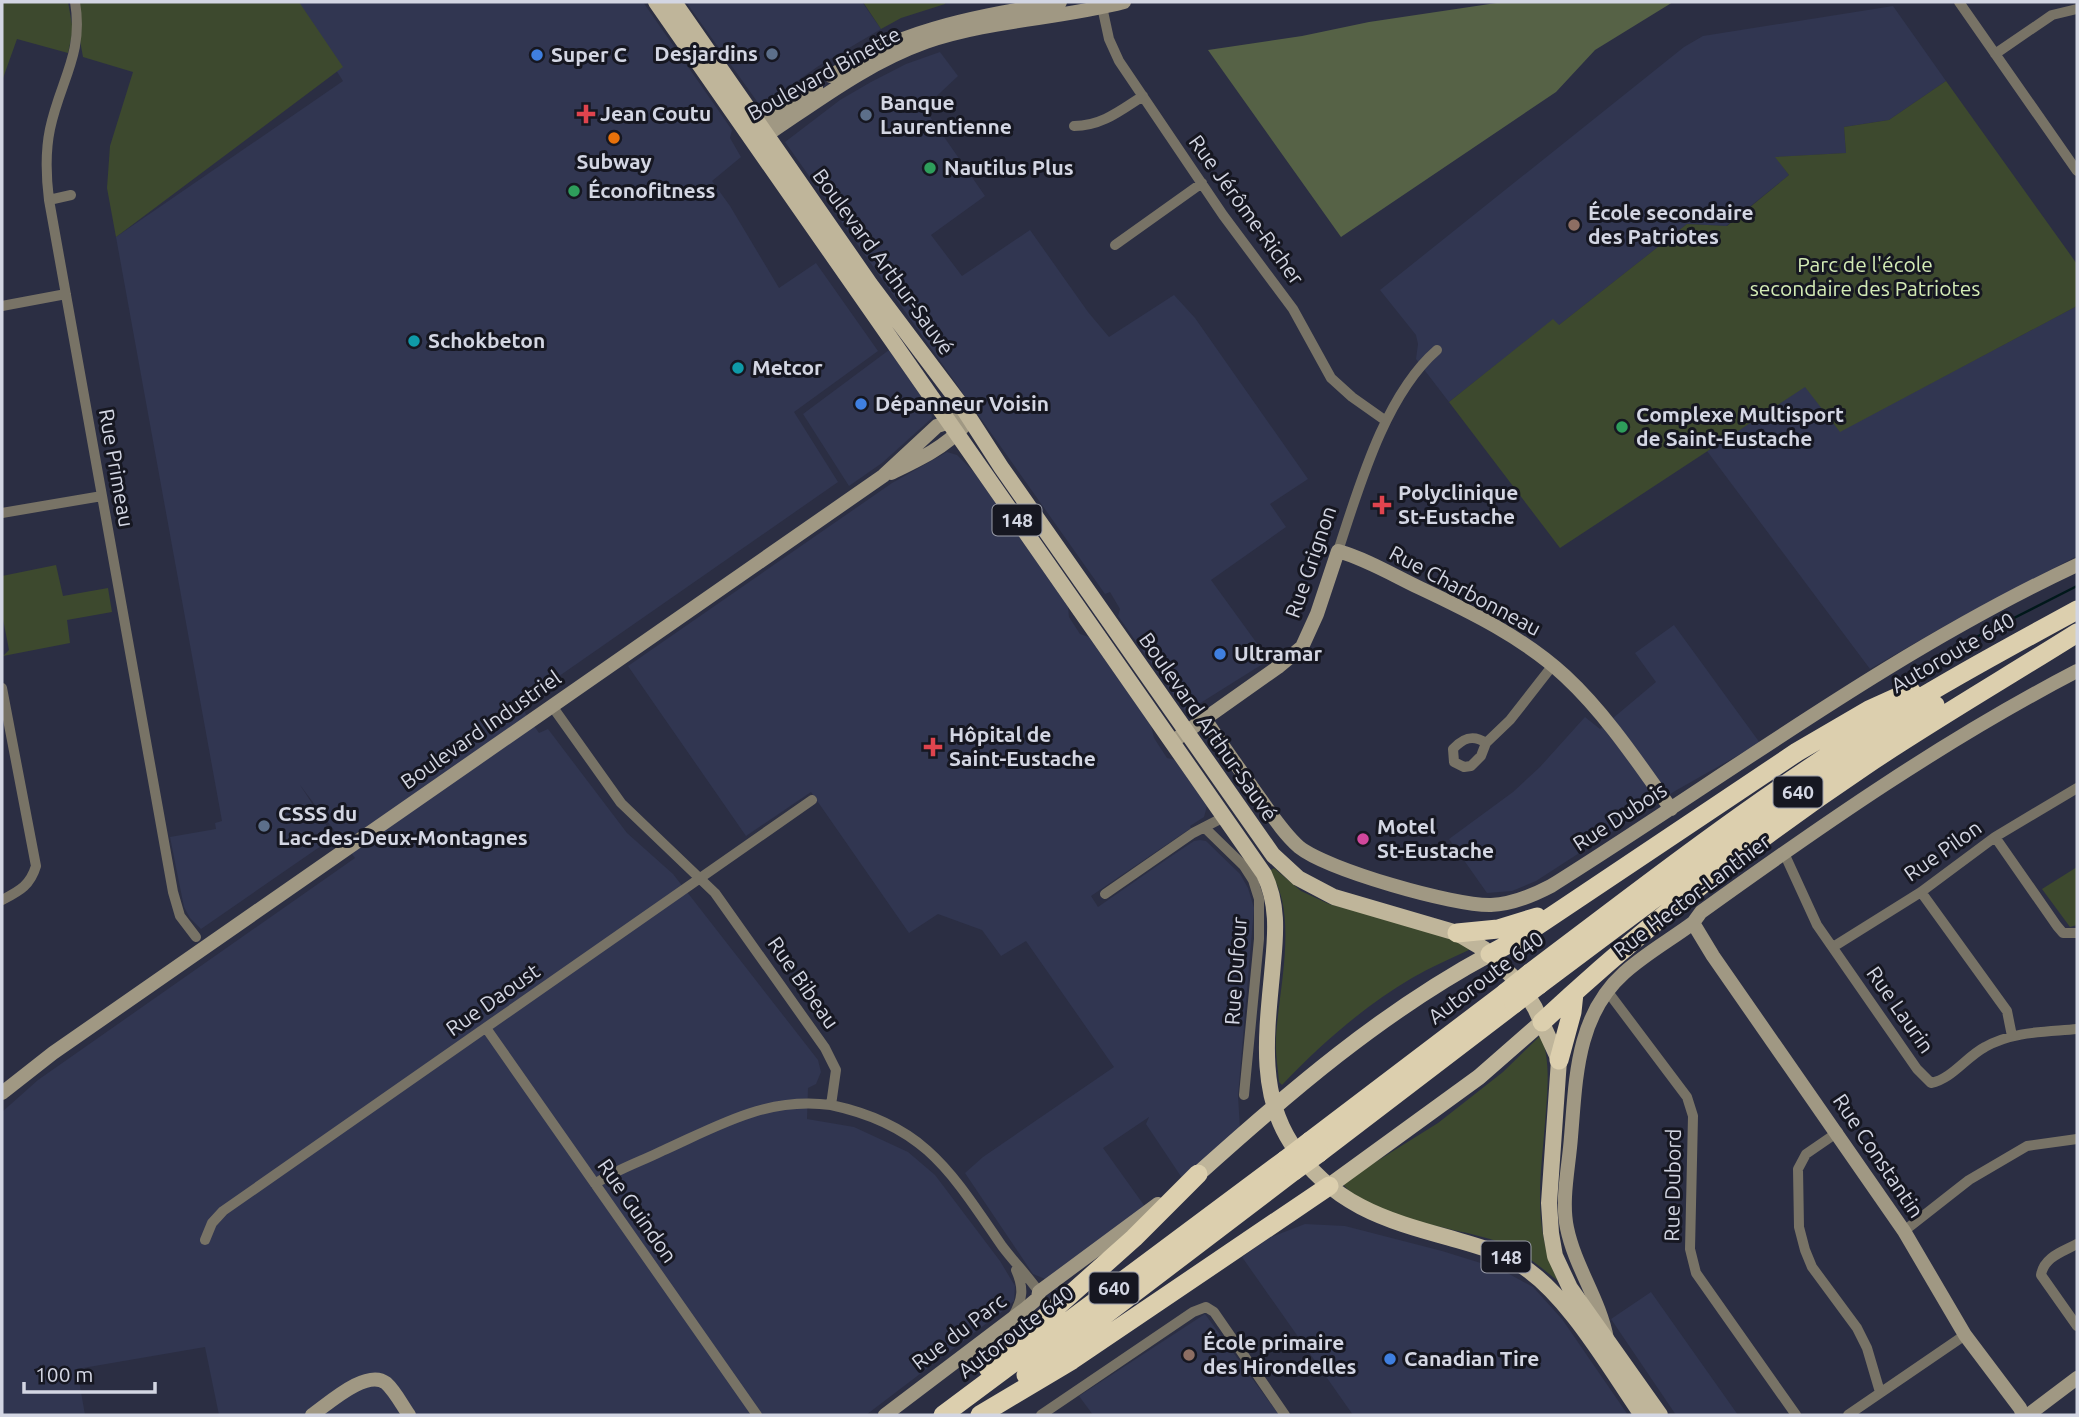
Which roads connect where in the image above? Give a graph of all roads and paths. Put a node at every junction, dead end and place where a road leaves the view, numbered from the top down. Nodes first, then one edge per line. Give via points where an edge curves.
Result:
1 (75, 2) edge
2 (656, 2) edge
3 (674, 2) edge
4 (1060, 2) edge
5 (1124, 2) edge
6 (1959, 2) edge
7 (1101, 4) edge
8 (2077, 9) edge
9 (1995, 54) junction
10 (831, 76) joint
11 (816, 87) joint
12 (1143, 96) junction
13 (1074, 126) dead end
14 (765, 130) junction
15 (2077, 171) edge
16 (1202, 183) junction
17 (71, 195) dead end
18 (49, 200) junction
19 (1115, 245) dead end
20 (66, 294) junction
21 (2, 306) edge
22 (1437, 350) dead end
23 (969, 418) junction
24 (1387, 421) junction
25 (952, 428) junction
26 (102, 496) junction
27 (2, 513) edge
28 (1338, 551) junction
29 (2077, 565) edge
30 (2077, 610) edge
31 (2077, 631) edge
32 (2008, 647) junction
33 (1553, 666) junction
34 (2077, 671) edge
35 (2, 688) edge
36 (552, 706) junction
37 (1205, 719) junction
38 (1186, 732) junction
39 (1172, 742) junction
40 (1486, 743) dead end
41 (2077, 789) edge
42 (812, 800) dead end
43 (1671, 809) junction
44 (1224, 817) junction
45 (1205, 828) junction
46 (1995, 837) junction
47 (1784, 853) junction
48 (701, 879) junction
49 (1921, 892) junction
50 (1105, 894) dead end
51 (2, 900) edge
52 (1561, 908) junction
53 (1693, 923) junction
54 (1457, 933) junction
55 (2077, 933) edge
56 (196, 937) dead end
57 (1833, 947) junction
58 (1490, 954) junction
59 (1535, 979) junction
60 (1608, 992) junction
61 (1574, 993) junction
62 (1542, 1022) junction
63 (486, 1028) junction
64 (2077, 1029) edge
65 (2012, 1036) junction
66 (1559, 1060) junction
67 (2, 1093) edge
68 (1244, 1096) dead end
69 (831, 1105) junction
70 (1274, 1106) junction
71 (1838, 1132) junction
72 (2077, 1139) edge
73 (1289, 1166) junction
74 (1198, 1174) junction
75 (595, 1184) junction
76 (1329, 1186) junction
77 (1904, 1231) junction
78 (205, 1240) dead end
79 (2077, 1244) edge
80 (1012, 1261) junction
81 (1039, 1292) junction
82 (1011, 1320) junction
83 (2077, 1326) edge
84 (1965, 1335) junction
85 (1607, 1339) junction
86 (2077, 1378) edge
87 (1880, 1392) junction
88 (312, 1415) edge
89 (409, 1415) edge
90 (757, 1415) edge
91 (884, 1415) edge
92 (942, 1415) edge
93 (972, 1415) edge
94 (980, 1415) edge
95 (1041, 1415) edge
96 (1285, 1415) edge
97 (1642, 1415) edge
98 (1660, 1415) edge
99 (1796, 1415) edge
100 (1848, 1415) edge
101 (2025, 1415) edge

1 - 18 street, Rue Primeau via 76,47 47,150
2 - 14 main road, Boulevard Arthur-Sauvé / 148
3 - 14 main road, Boulevard Arthur-Sauvé / 148
4 - 10 street, Boulevard Binette via 924,30 869,53
5 - 7 street, Boulevard Binette
6 - 9 street
7 - 12 street, Rue Jérôme-Richer via 1115,53
7 - 14 street, Boulevard Binette via 927,42 859,73
8 - 9 street via 2052,15
9 - 15 street
10 - 11 street, Boulevard Binette
11 - 14 street, Boulevard Binette
12 - 13 street via 1103,121
12 - 16 street, Rue Jérôme-Richer
14 - 23 main road, Boulevard Arthur-Sauvé / 148
14 - 25 main road, Boulevard Arthur-Sauvé / 148
16 - 19 street
16 - 24 street, Rue Jérôme-Richer via 1293,309 1331,379
17 - 18 street
18 - 20 street, Rue Primeau
20 - 21 street
20 - 26 street, Rue Primeau
22 - 24 street, Rue Grignon via 1419,369
23 - 25 street, Boulevard Industriel
23 - 38 main road, Boulevard Arthur-Sauvé / 148
24 - 28 street, Rue Grignon
25 - 36 street, Boulevard Industriel via 949,442 883,476
25 - 39 main road, Boulevard Arthur-Sauvé / 148
26 - 27 street
26 - 56 street, Rue Primeau via 174,899
28 - 33 street, Rue Charbonneau via 1467,611
28 - 37 street, Rue Grignon via 1302,647
29 - 43 street, Rue Dubois via 1884,671
30 - 32 highway, Autoroute 640 / 640
31 - 59 highway, Autoroute 640 / 640 via 1939,703 1819,778
31 - 61 highway via 1824,794 1700,886
32 - 52 highway via 1838,727
32 - 59 highway, Autoroute 640 / 640 via 1785,784 1692,851
33 - 40 street
33 - 43 street, Rue Charbonneau via 1603,718
34 - 47 street, Rue Hector-Lanthier via 1940,747
35 - 51 street via 36,866 32,879
36 - 48 street, Rue Bibeau via 621,803
36 - 67 street, Boulevard Industriel
37 - 38 street, Rue Grignon
37 - 43 street, Rue Dubois via 1283,831 1312,856 1371,878 1473,904 1501,904 1533,896
38 - 39 street, Rue Grignon
38 - 54 main road, Boulevard Arthur-Sauvé / 148 via 1262,841 1291,872 1334,897
39 - 44 main road, Boulevard Arthur-Sauvé / 148
41 - 46 street, Rue Pilon
42 - 48 street, Rue Daoust
44 - 45 street
44 - 70 main road, Boulevard Arthur-Sauvé / 148 via 1264,874 1274,905 1267,1054
45 - 50 street
45 - 68 street, Rue Dufour via 1244,866 1259,899
46 - 49 street, Rue Pilon
46 - 55 street via 2057,926 2063,933
47 - 53 street, Rue Hector-Lanthier via 1701,912
47 - 57 street, Rue Laurin via 1817,925
48 - 63 street, Rue Daoust
48 - 69 street, Rue Bibeau via 715,892 830,1055 836,1070
49 - 57 street, Rue Pilon
49 - 65 street via 2007,1011
52 - 54 highway via 1506,927
52 - 58 highway
53 - 60 street, Rue Hector-Lanthier via 1625,972
53 - 71 street, Rue Constantin
54 - 58 main road, Boulevard Arthur-Sauvé / 148
57 - 65 street, Rue Laurin via 1931,1083 1943,1081 1986,1046
58 - 62 main road, Boulevard Arthur-Sauvé / 148 via 1521,985
58 - 70 main road via 1369,1030
59 - 73 highway, Autoroute 640 / 640, bridge
60 - 85 street, Rue Hector-Lanthier via 1587,1028 1579,1056 1565,1211 1571,1242
60 - 99 street, Rue Dubord via 1687,1097 1693,1116 1690,1249 1696,1273
61 - 62 highway
61 - 66 highway
62 - 66 main road, Boulevard Arthur-Sauvé / 148
62 - 76 main road via 1479,1077
63 - 75 street, Rue Guindon
63 - 78 street, Rue Daoust via 223,1211
64 - 65 street, Rue Laurin
66 - 85 main road, Boulevard Arthur-Sauvé / 148 via 1549,1203 1553,1244 1565,1279
69 - 75 street via 788,1104 753,1111
69 - 80 street via 884,1121 928,1149 953,1176
70 - 74 main road
70 - 76 main road, Boulevard Arthur-Sauvé / 148 via 1291,1143
71 - 77 street, Rue Constantin
71 - 87 street via 1806,1154 1798,1169 1799,1227 1812,1267 1867,1348
72 - 77 street via 2027,1146 1969,1180
73 - 92 highway, Autoroute 640 / 640
73 - 93 highway, Autoroute 640 / 640
74 - 81 street, Rue du Parc
74 - 92 highway
75 - 90 street, Rue Guindon
76 - 94 highway via 1072,1360
76 - 97 main road, Boulevard Arthur-Sauvé / 148 via 1372,1214 1484,1248 1529,1270 1559,1297
77 - 84 street, Rue Constantin
79 - 83 street via 2050,1258 2041,1275
80 - 81 street
80 - 82 street via 1023,1292
81 - 82 street, Rue du Parc via 1037,1299
82 - 91 street, Rue du Parc
84 - 87 street
84 - 101 street, Rue Constantin
85 - 98 main road, Boulevard Arthur-Sauvé / 148
86 - 101 street
87 - 100 street
88 - 89 street via 358,1384 374,1379 388,1386
95 - 96 street via 1206,1307 1214,1312

